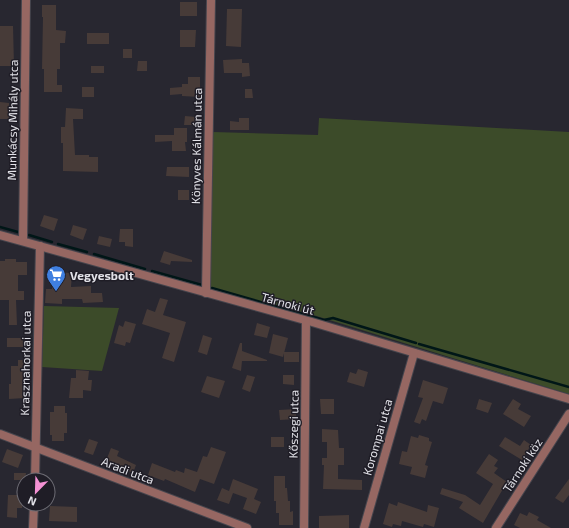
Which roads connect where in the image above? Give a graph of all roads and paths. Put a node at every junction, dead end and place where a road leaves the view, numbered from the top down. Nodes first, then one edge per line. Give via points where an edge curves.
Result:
1 (26, 0) edge
2 (211, 0) edge
3 (0, 234) edge
4 (23, 241) junction
5 (40, 246) junction
6 (206, 293) junction
7 (306, 321) junction
8 (414, 352) junction
9 (569, 399) edge
10 (569, 414) edge
11 (0, 434) edge
12 (36, 448) junction
13 (34, 472) edge
14 (34, 512) edge
15 (33, 528) edge
16 (247, 528) edge
17 (304, 528) edge
18 (364, 528) edge
19 (496, 528) edge

1 - 4 street, Munkácsy Mihály utca
2 - 6 street, Könyves Kálmán utca
3 - 4 street, Tárnoki út
4 - 5 street, Tárnoki út
5 - 6 street, Tárnoki út
5 - 12 street, Krasznahorkai utca
6 - 7 street, Tárnoki út
7 - 8 street, Tárnoki út
7 - 17 street, Kőszegi utca
8 - 9 street, Tárnoki út
8 - 18 street, Korompai utca
10 - 19 street, Tárnoki köz
11 - 12 street, Aradi utca
12 - 13 street, Krasznahorkai utca
12 - 16 street, Aradi utca
14 - 15 street

